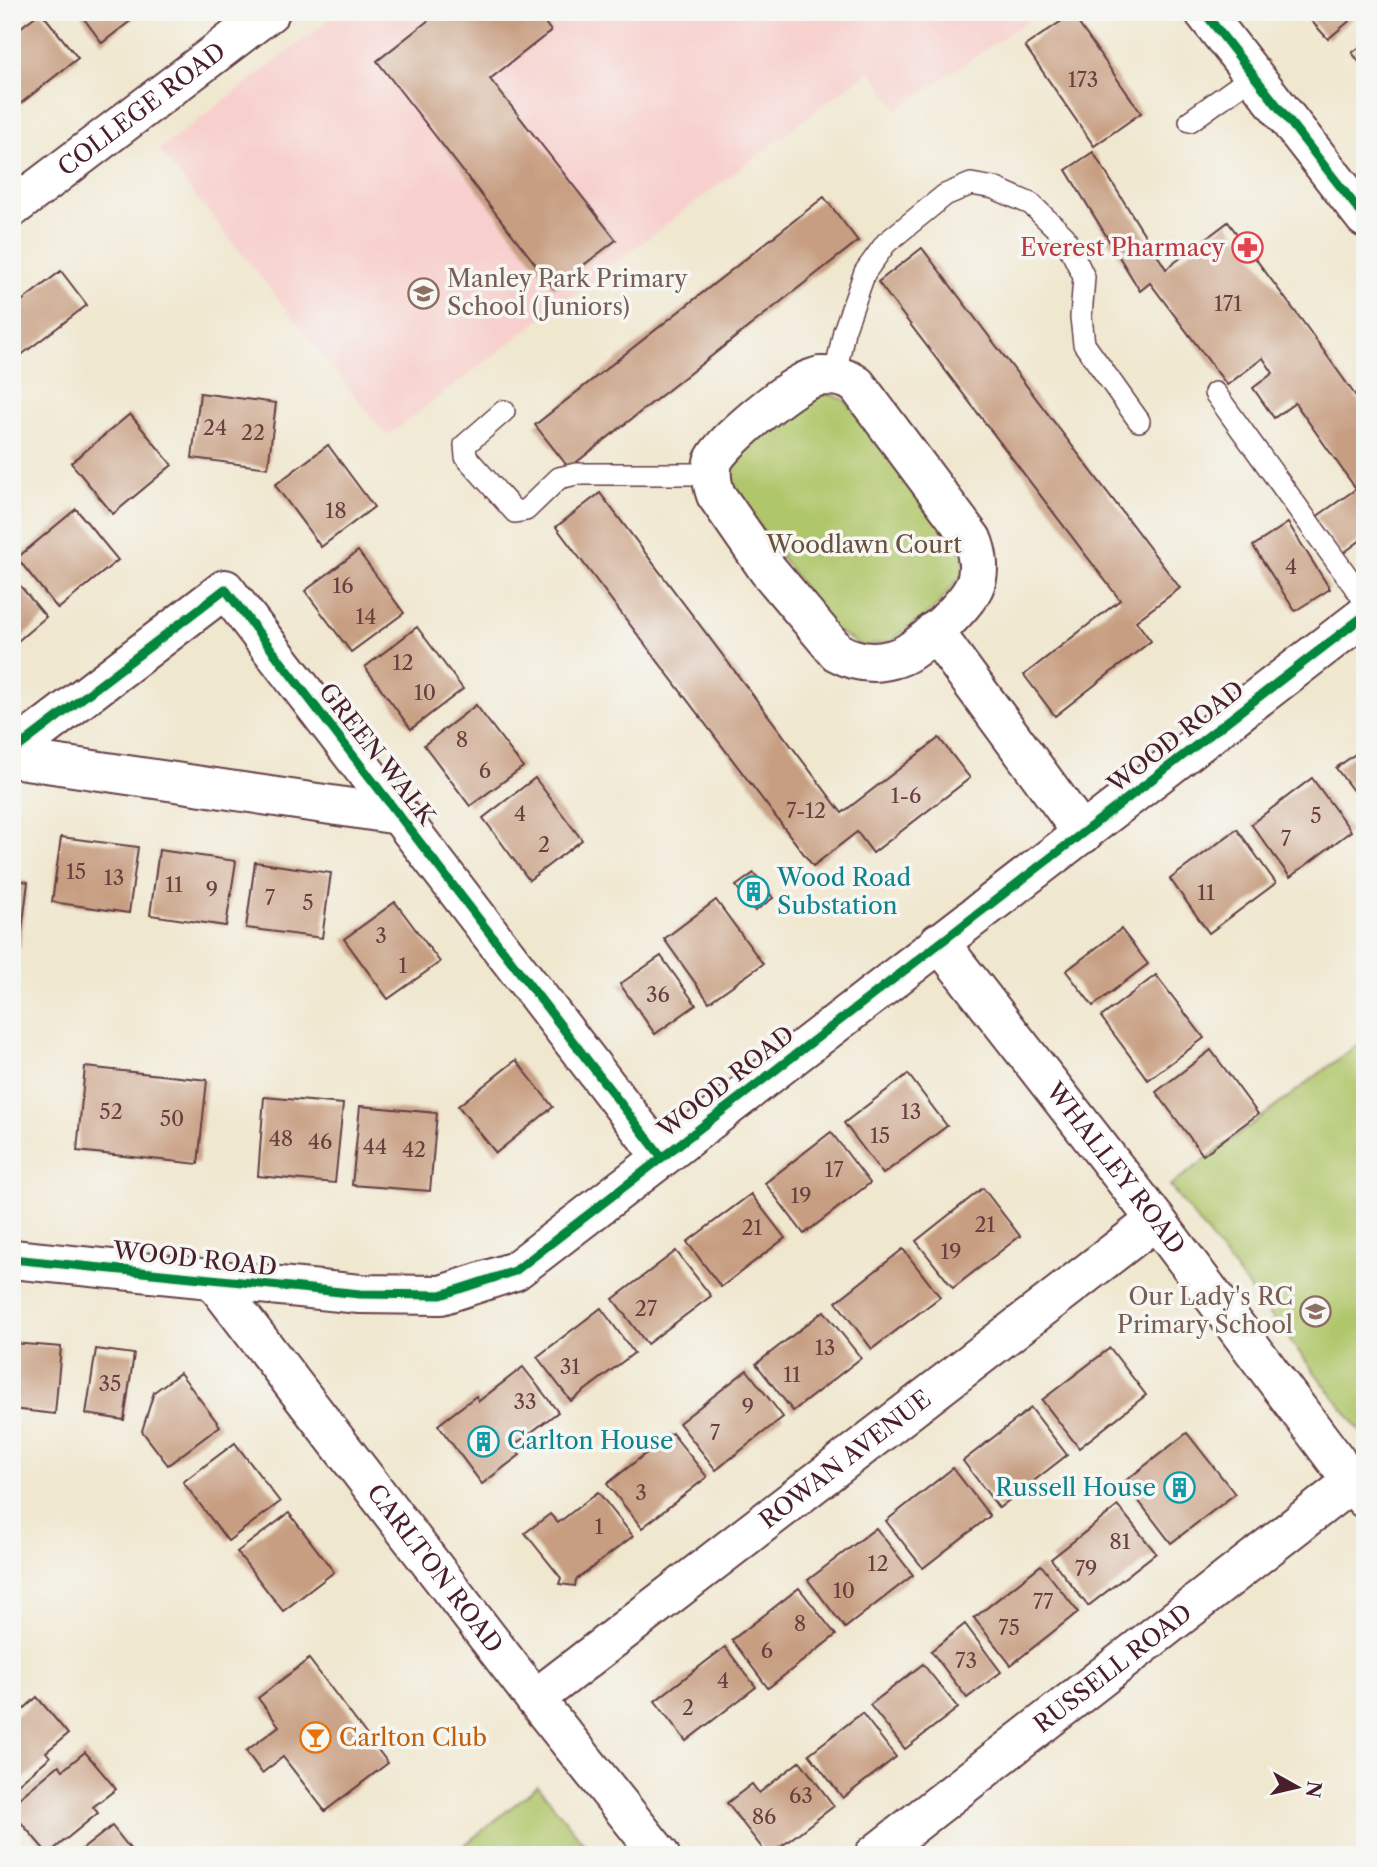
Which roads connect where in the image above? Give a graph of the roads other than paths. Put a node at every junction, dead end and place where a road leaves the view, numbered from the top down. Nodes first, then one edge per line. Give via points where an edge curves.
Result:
1 (270, 12) edge
2 (1204, 12) edge
3 (1254, 75) junction
4 (1190, 121) dead end
5 (12, 208) edge
6 (1365, 218) edge
7 (835, 376) junction
8 (1215, 393) dead end
9 (504, 411) dead end
10 (1139, 421) dead end
11 (711, 474) junction
12 (1365, 601) edge
13 (1365, 615) edge
14 (934, 631) junction
15 (12, 752) edge
16 (12, 758) edge
17 (399, 815) junction
18 (1083, 834) junction
19 (939, 942) junction
20 (661, 1156) junction
21 (1156, 1220) junction
22 (12, 1259) edge
23 (213, 1280) junction
24 (1358, 1490) edge
25 (535, 1699) junction
26 (660, 1855) edge
27 (874, 1855) edge

1 - 5 street, COLLEGE ROAD
2 - 3 street
3 - 4 lane
3 - 6 street
7 - 10 lane via 844,331 865,272 886,243 945,195 971,184 1031,204 1064,236 1084,277 1084,344
7 - 11 street via 804,382 764,412 721,449
7 - 14 street via 857,385 976,549 975,585
8 - 12 lane
9 - 11 lane via 465,445 466,457 514,512 526,510 559,478 576,474
11 - 14 street via 716,495 768,570 837,652 875,662 908,653
13 - 18 street, WOOD ROAD
14 - 18 street
15 - 17 street, GREEN WALK via 225,589
16 - 17 street, GREEN WALK
17 - 20 street, GREEN WALK
18 - 19 street, WOOD ROAD
19 - 20 street, WOOD ROAD
19 - 21 street, WHALLEY ROAD
20 - 23 street, WOOD ROAD via 515,1270 441,1295 360,1294
21 - 24 street, WHALLEY ROAD
21 - 25 street, ROWAN AVENUE
22 - 23 street, WOOD ROAD
23 - 25 street, CARLTON ROAD
24 - 27 street, RUSSELL ROAD
25 - 26 street, CARLTON ROAD

